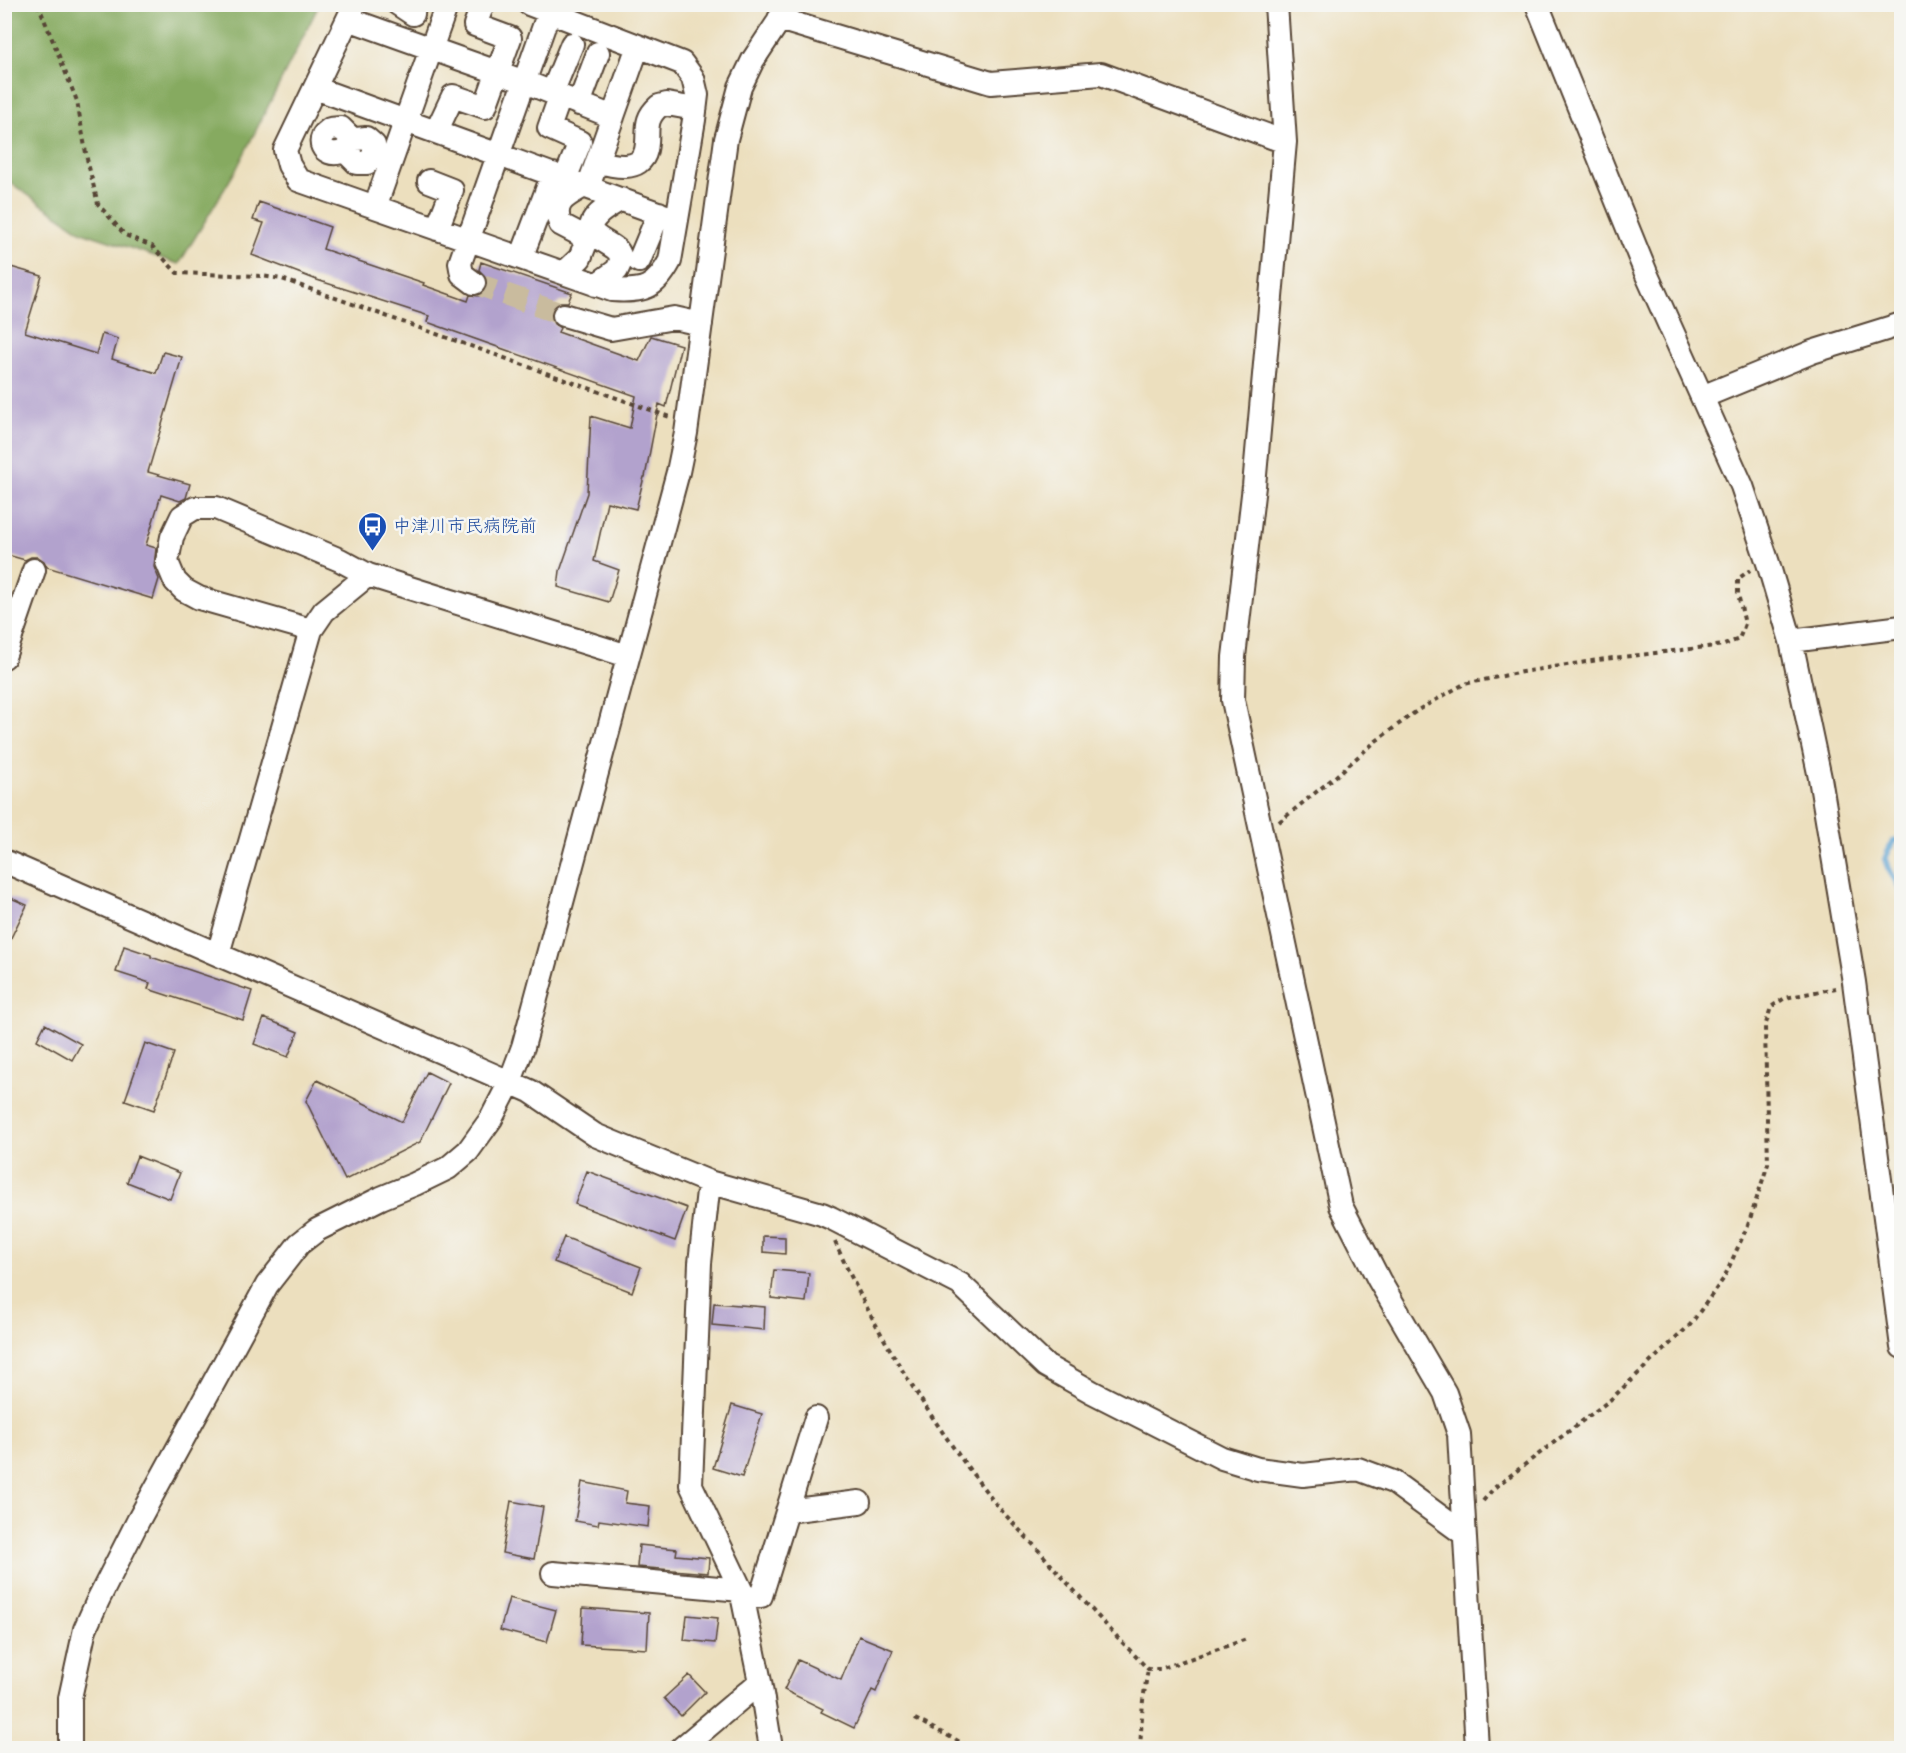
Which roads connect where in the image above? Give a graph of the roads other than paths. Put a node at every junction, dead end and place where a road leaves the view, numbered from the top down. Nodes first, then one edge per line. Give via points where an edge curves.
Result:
1 (398, 4) edge
2 (414, 4) edge
3 (447, 4) edge
4 (483, 4) edge
5 (1276, 4) edge
6 (1537, 4) edge
7 (539, 8) edge
8 (352, 12) edge
9 (784, 12) edge
10 (572, 44) dead end
11 (638, 46) junction
12 (432, 49) junction
13 (598, 53) dead end
14 (496, 72) junction
15 (525, 82) junction
16 (315, 88) junction
17 (564, 98) junction
18 (695, 109) junction
19 (613, 117) junction
20 (405, 121) junction
21 (296, 126) junction
22 (436, 132) junction
23 (1286, 142) junction
24 (349, 146) dead end
25 (500, 155) junction
26 (597, 161) junction
27 (429, 181) dead end
28 (572, 182) junction
29 (621, 200) junction
30 (375, 207) junction
31 (668, 216) junction
32 (437, 229) junction
33 (469, 240) junction
34 (637, 249) dead end
35 (521, 258) junction
36 (564, 273) junction
37 (474, 283) tunnel mouth
38 (596, 285) junction
39 (564, 315) tunnel mouth
40 (701, 324) junction
41 (1902, 324) edge
42 (1702, 397) junction
43 (34, 570) dead end
44 (368, 575) junction
45 (1902, 627) edge
46 (311, 630) junction
47 (1791, 641) junction
48 (628, 656) junction
49 (4, 657) edge
50 (4, 861) edge
51 (218, 954) junction
52 (509, 1084) junction
53 (709, 1182) junction
54 (1902, 1347) edge
55 (816, 1418) dead end
56 (858, 1502) dead end
57 (788, 1511) junction
58 (1464, 1528) junction
59 (553, 1573) dead end
60 (742, 1595) junction
61 (760, 1682) junction
62 (70, 1749) edge
63 (682, 1749) edge
64 (771, 1749) edge
65 (1477, 1749) edge

1 - 2 street via 413,14
3 - 12 street
4 - 14 street via 475,25 510,38
5 - 23 street
6 - 42 street via 1646,273
7 - 11 street
7 - 15 street
8 - 12 street
8 - 16 street
9 - 23 street via 991,83 1101,74
9 - 40 street via 740,87 726,139
10 - 17 street
11 - 18 street via 682,63 693,78
11 - 19 street
12 - 14 street
12 - 20 street
13 - 17 street
14 - 15 street
14 - 22 street via 484,106 453,96
15 - 17 street
15 - 25 street
16 - 20 street
16 - 21 street
17 - 19 street
17 - 28 street via 549,128 580,142
18 - 26 street via 659,106 648,120 646,152 639,160 618,167
18 - 31 street
19 - 26 street
20 - 22 street
20 - 30 street
21 - 24 street via 323,136 330,129 341,128 349,136
21 - 30 street via 285,150 298,180
22 - 25 street
23 - 58 street via 1234,657 1233,700 1341,1206 1445,1393 1459,1434
25 - 28 street
25 - 33 street
26 - 28 street
27 - 32 street via 452,190
28 - 29 street
28 - 35 street
28 - 36 street via 557,214 560,224 581,235 585,245 580,258
29 - 31 street
29 - 38 street via 597,215 593,222 596,236 619,251 622,259 616,270
30 - 32 street
31 - 34 street
31 - 38 street via 670,261 661,278 632,292
32 - 33 street
33 - 35 street
33 - 37 street via 460,263 462,274
35 - 36 street
36 - 38 street
39 - 40 street via 611,329 674,318
40 - 48 street via 678,472
41 - 42 street via 1812,352
42 - 47 street via 1742,486
43 - 49 street
44 - 46 street via 324,611
44 - 46 street via 216,508 195,508 182,516 167,562 175,581 184,590 199,598
44 - 48 street
45 - 47 street
46 - 51 street
47 - 54 street via 1820,778 1854,982
48 - 52 street via 523,1047
50 - 51 street
51 - 52 street
52 - 53 street via 530,1091 595,1135
52 - 62 street via 468,1151 448,1168 316,1230 299,1244 267,1285 93,1610 70,1698
53 - 58 street via 822,1214 960,1284 1046,1366 1222,1458 1258,1469 1303,1475 1358,1469 1392,1482
53 - 60 street via 700,1263 691,1485
55 - 57 street
56 - 57 street
57 - 60 street via 761,1596
58 - 65 street
59 - 60 street
60 - 61 street
61 - 63 street
61 - 64 street

